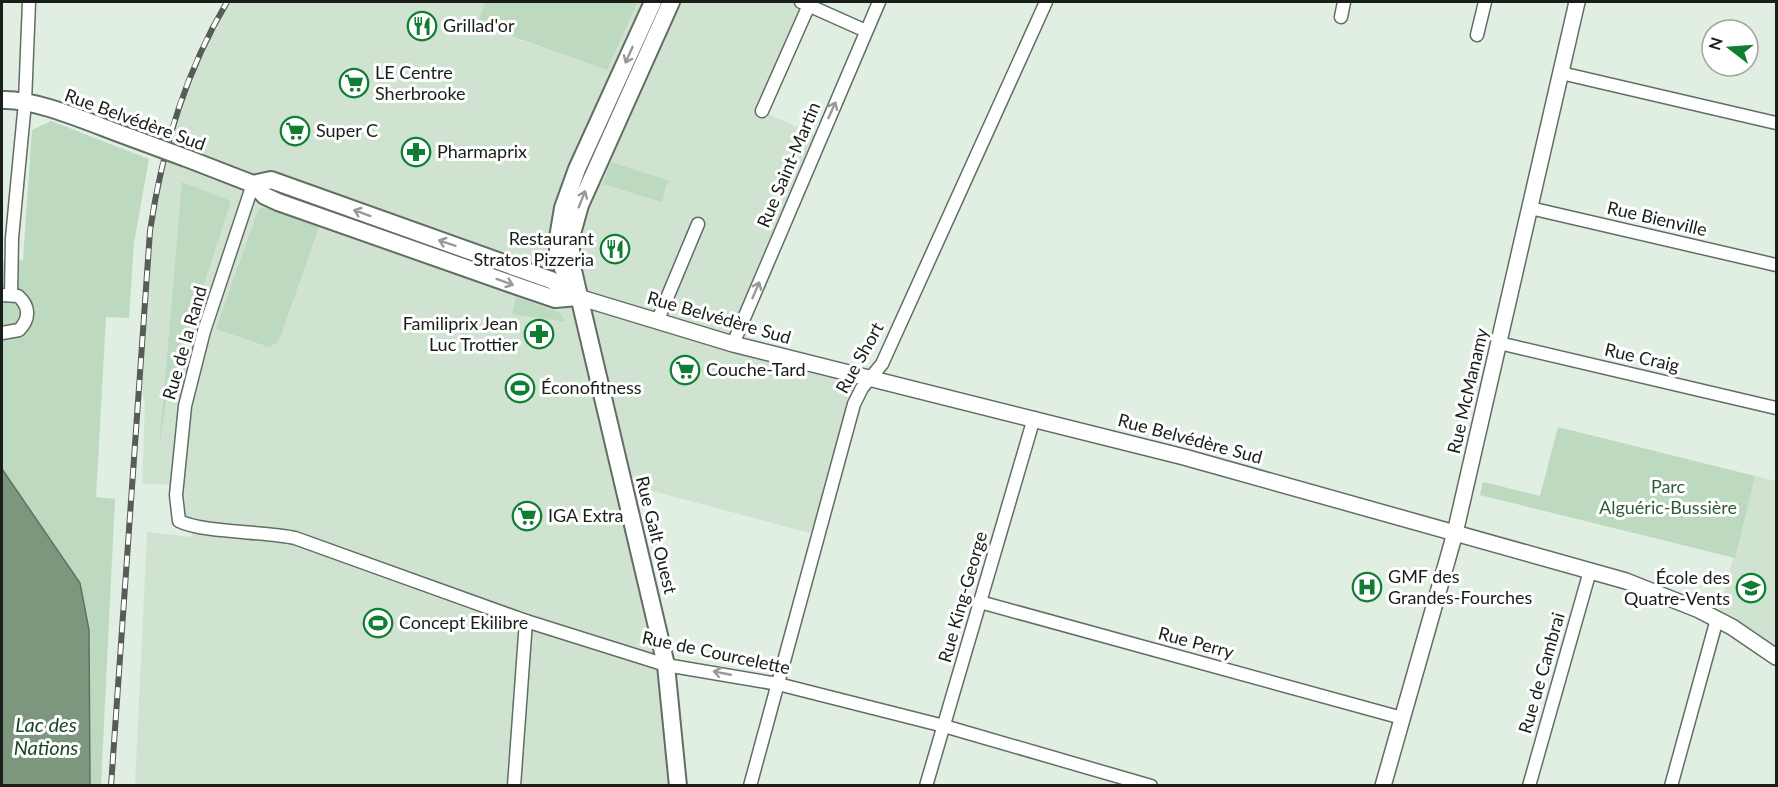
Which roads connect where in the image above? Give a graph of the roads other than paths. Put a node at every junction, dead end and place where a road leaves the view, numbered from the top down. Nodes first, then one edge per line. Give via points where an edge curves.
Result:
1 (29, 2) edge
2 (653, 2) edge
3 (671, 2) edge
4 (879, 2) edge
5 (1046, 2) edge
6 (1344, 2) edge
7 (1485, 2) edge
8 (1577, 2) edge
9 (805, 3) edge
10 (1341, 17) dead end
11 (866, 31) junction
12 (1477, 35) dead end
13 (1561, 73) junction
14 (2, 100) edge
15 (25, 102) junction
16 (762, 111) dead end
17 (1776, 123) edge
18 (253, 184) junction
19 (1530, 208) junction
20 (698, 224) dead end
21 (1776, 265) edge
22 (6, 295) edge
23 (578, 297) junction
24 (657, 322) junction
25 (2, 333) edge
26 (1499, 343) junction
27 (733, 344) junction
28 (869, 378) junction
29 (1776, 408) edge
30 (1034, 418) junction
31 (176, 516) joint
32 (1455, 533) junction
33 (1590, 571) junction
34 (980, 602) junction
35 (1717, 619) junction
36 (526, 621) junction
37 (1776, 657) edge
38 (666, 665) junction
39 (778, 684) junction
40 (1402, 718) junction
41 (944, 726) junction
42 (514, 786) edge
43 (678, 786) edge
44 (750, 786) edge
45 (926, 786) edge
46 (1151, 786) edge
47 (1383, 786) edge
48 (1528, 786) edge
49 (1671, 786) edge

1 - 15 street
2 -> 23 main road, Rue Galt Ouest via 563,208 558,255 563,274
23 -> 3 main road, Rue Galt Ouest via 571,262 575,221 598,161
4 - 11 street, Rue Saint-Martin
5 - 28 street, Rue Short via 882,364
6 - 10 street
7 - 12 street
8 - 13 street, Rue McManamy
9 - 11 street
9 - 16 street
27 -> 11 street, Rue Saint-Martin
13 - 17 street
13 - 19 street, Rue McManamy
14 - 15 main road, Rue Belvédère Sud
15 - 18 main road, Rue Belvédère Sud, bridge
15 - 22 street
18 - 23 main road, Rue Belvédère Sud via 278,202 545,296
18 - 31 street, Rue de la Rand via 195,362 185,406
19 - 21 street, Rue Bienville
19 - 26 street, Rue McManamy
20 - 24 street
22 - 25 street via 18,296 27,306 27,320 19,330
23 - 24 street, Rue Belvédère Sud
23 - 38 main road, Rue Galt Ouest
24 - 27 street, Rue Belvédère Sud
26 - 29 street, Rue Craig
26 - 32 street, Rue McManamy
27 - 28 street, Rue Belvédère Sud
28 - 30 street, Rue Belvédère Sud
28 - 39 street, Rue Short via 854,404
30 - 32 street, Rue Belvédère Sud
30 - 34 street, Rue King-George
31 - 36 street, Rue de Courcelette via 194,526 295,538
32 - 33 street, Rue Belvédère Sud
32 - 40 street, Rue McManamy
33 - 35 street, Rue Belvédère Sud via 1680,601
33 - 48 street, Rue de Cambrai
34 - 40 street, Rue Perry
34 - 41 street, Rue King-George
35 - 37 street, Rue Belvédère Sud
35 - 49 street
36 - 38 street, Rue de Courcelette
36 - 42 street
39 -> 38 street, Rue de Courcelette
38 - 43 main road, Rue Galt Ouest
39 - 41 street, Rue de Courcelette
39 - 44 street, Rue Short
40 - 47 street, Rue McManamy
41 - 45 street, Rue King-George
41 - 46 street, Rue de Courcelette

